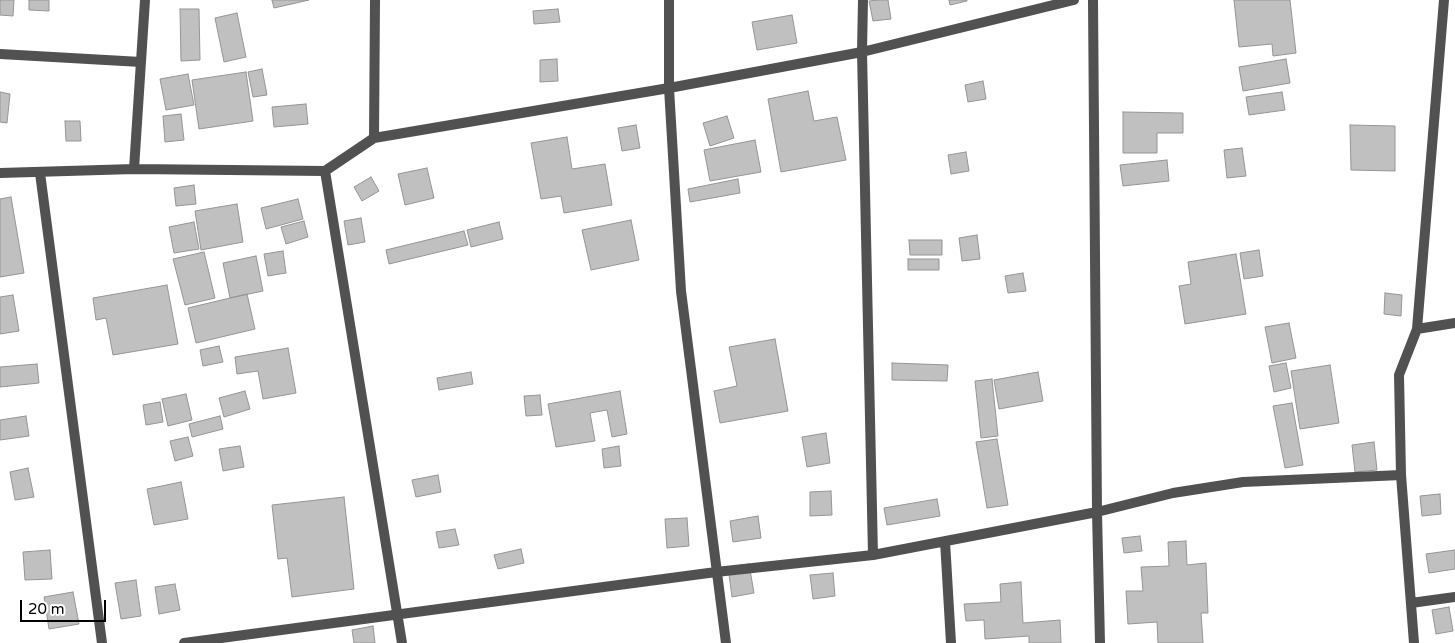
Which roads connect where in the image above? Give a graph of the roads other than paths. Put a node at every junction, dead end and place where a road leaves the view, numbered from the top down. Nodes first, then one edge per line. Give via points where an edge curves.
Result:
1 (145, 0) edge
2 (375, 0) edge
3 (669, 0) edge
4 (863, 0) edge
5 (1074, 0) edge
6 (1093, 0) edge
7 (1444, 0) edge
8 (862, 52) junction
9 (0, 54) edge
10 (141, 62) junction
11 (669, 88) junction
12 (374, 138) junction
13 (134, 168) junction
14 (325, 171) junction
15 (0, 173) edge
16 (40, 173) junction
17 (1455, 323) edge
18 (1417, 328) junction
19 (1401, 475) junction
20 (1097, 512) junction
21 (945, 541) junction
22 (873, 554) junction
23 (716, 572) junction
24 (1455, 597) edge
25 (1411, 603) junction
26 (396, 615) junction
27 (102, 643) edge
28 (184, 643) edge
29 (402, 643) edge
30 (726, 643) edge
31 (950, 643) edge
32 (1100, 643) edge
33 (1414, 643) edge

1 - 10 street
2 - 12 street
3 - 11 street
4 - 8 street
5 - 8 street
6 - 20 street
7 - 18 street
8 - 11 street
8 - 22 street
9 - 10 street
10 - 13 street
11 - 12 street
11 - 23 street via 681,291
12 - 14 street
13 - 14 street
13 - 16 street
14 - 26 street
15 - 16 street
16 - 27 street
17 - 18 street
18 - 19 street via 1399,375
19 - 20 street via 1243,482 1173,493
19 - 25 street
20 - 21 street
20 - 32 street
21 - 22 street
21 - 31 street
22 - 23 street
23 - 26 street
23 - 30 street
24 - 25 street
25 - 33 street
26 - 28 street
26 - 29 street

